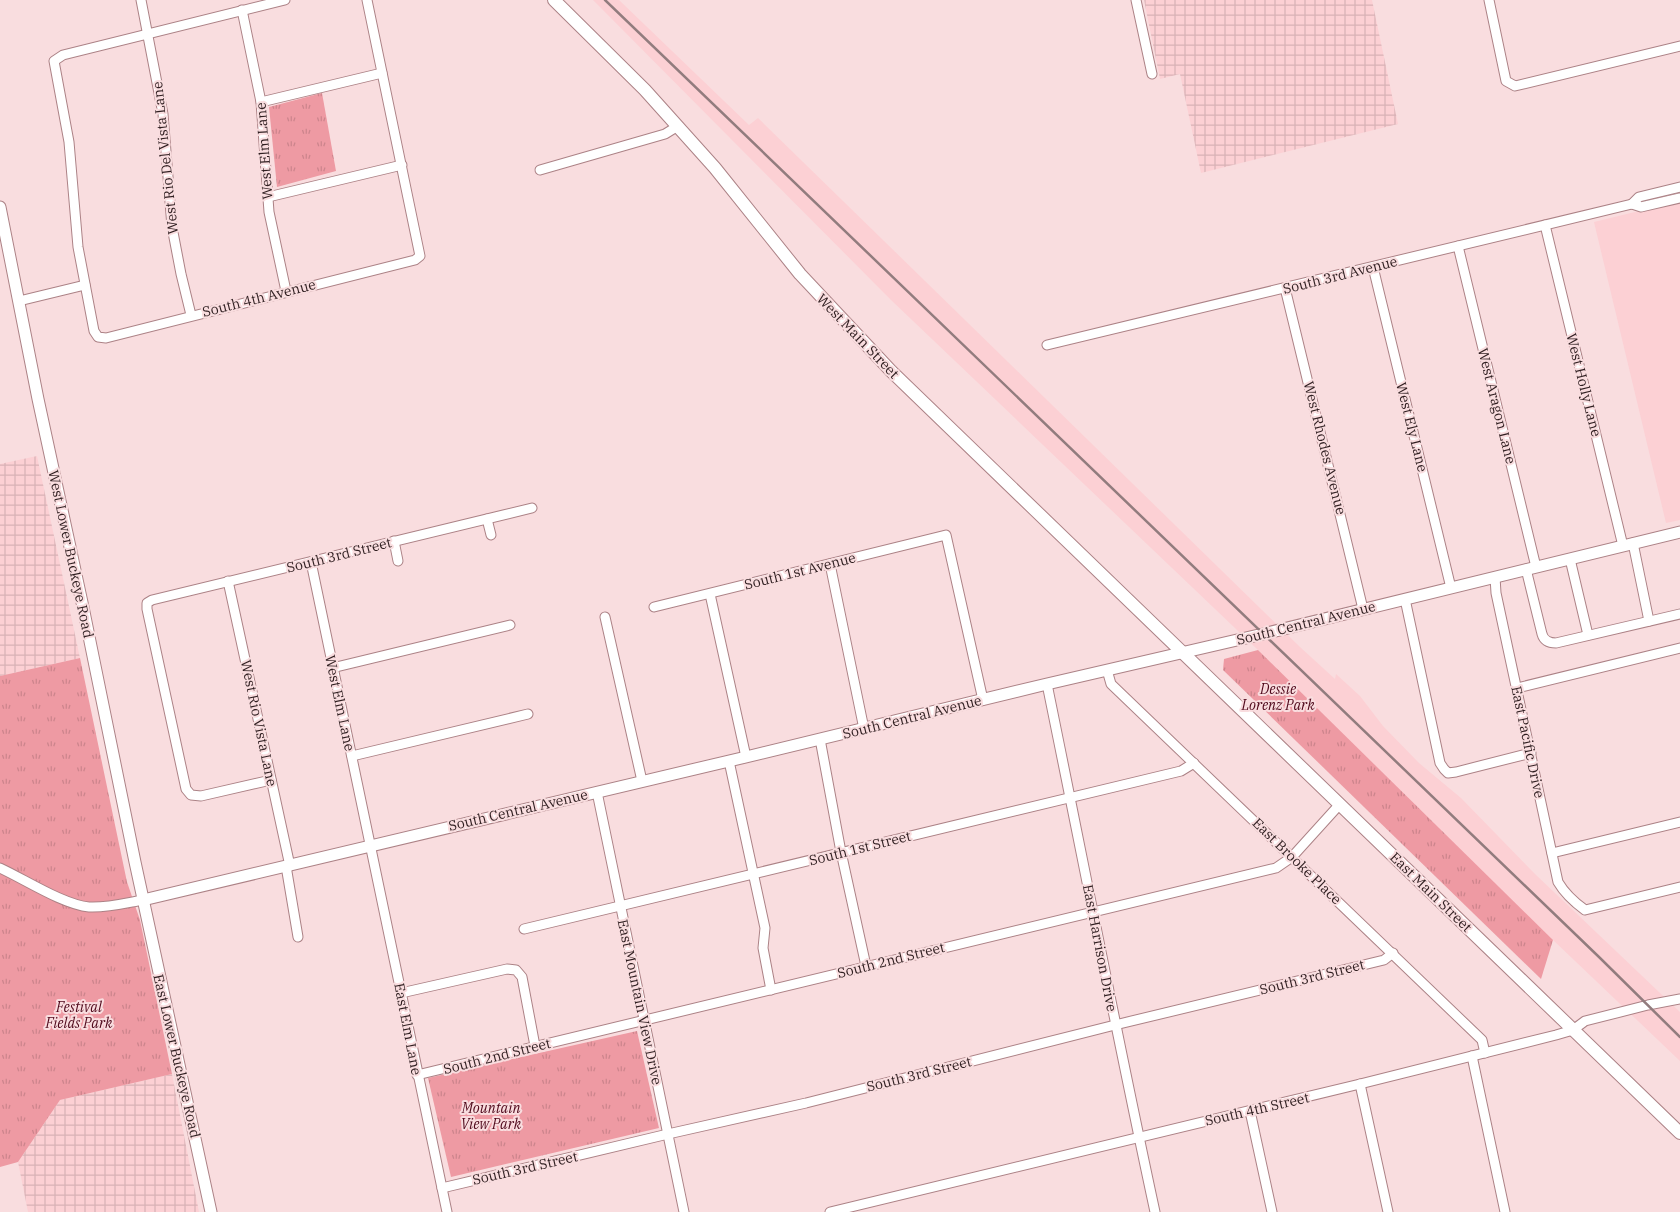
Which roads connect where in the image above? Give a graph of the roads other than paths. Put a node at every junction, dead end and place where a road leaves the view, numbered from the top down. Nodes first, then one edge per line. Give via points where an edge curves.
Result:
1 (141, 0) edge
2 (285, 0) edge
3 (367, 0) edge
4 (554, 0) edge
5 (1136, 0) edge
6 (1489, 0) edge
7 (242, 10) junction
8 (148, 33) junction
9 (1680, 46) edge
10 (382, 73) junction
11 (1152, 74) dead end
12 (261, 102) junction
13 (678, 126) junction
14 (402, 165) junction
15 (540, 170) dead end
16 (1680, 187) edge
17 (268, 197) junction
18 (1680, 198) edge
19 (1632, 204) junction
20 (0, 207) edge
21 (1545, 225) junction
22 (1458, 246) junction
23 (1373, 266) junction
24 (85, 285) junction
25 (1285, 288) junction
26 (286, 291) junction
27 (19, 301) junction
28 (192, 315) junction
29 (1048, 345) dead end
30 (532, 508) dead end
31 (487, 519) junction
32 (1680, 532) edge
33 (491, 535) dead end
34 (394, 542) junction
35 (1628, 544) junction
36 (1570, 559) junction
37 (398, 560) dead end
38 (311, 562) junction
39 (830, 564) junction
40 (1531, 568) junction
41 (1495, 577) junction
42 (228, 581) junction
43 (1451, 588) junction
44 (710, 594) junction
45 (1405, 599) junction
46 (654, 607) dead end
47 (1363, 609) junction
48 (1680, 614) edge
49 (605, 617) dead end
50 (1649, 621) junction
51 (510, 625) dead end
52 (1588, 635) junction
53 (1680, 648) edge
54 (1182, 652) junction
55 (332, 668) junction
56 (1106, 670) junction
57 (1047, 684) junction
58 (1517, 688) junction
59 (983, 700) junction
60 (528, 714) dead end
61 (864, 729) junction
62 (820, 739) junction
63 (1531, 754) junction
64 (352, 756) junction
65 (746, 757) junction
66 (729, 761) junction
67 (1194, 763) junction
68 (271, 780) junction
69 (642, 781) junction
70 (597, 792) junction
71 (1070, 797) junction
72 (1340, 804) junction
73 (1680, 822) edge
74 (371, 845) junction
75 (841, 852) junction
76 (1552, 853) junction
77 (1292, 857) junction
78 (288, 866) junction
79 (0, 868) edge
80 (753, 874) junction
81 (1680, 887) edge
82 (143, 900) junction
83 (620, 907) junction
84 (1094, 911) junction
85 (524, 929) dead end
86 (298, 937) dead end
87 (1393, 953) junction
88 (866, 966) junction
89 (771, 990) junction
90 (401, 993) junction
91 (1680, 999) edge
92 (644, 1021) junction
93 (1115, 1025) junction
94 (1573, 1030) junction
95 (536, 1046) junction
96 (1485, 1053) junction
97 (1472, 1056) junction
98 (417, 1075) junction
99 (1360, 1084) junction
100 (1250, 1111) junction
101 (1680, 1133) edge
102 (668, 1134) junction
103 (1139, 1137) junction
104 (442, 1188) junction
105 (211, 1212) edge
106 (447, 1212) edge
107 (684, 1212) edge
108 (830, 1212) edge
109 (1155, 1212) edge
110 (1272, 1212) edge
111 (1388, 1212) edge
112 (1505, 1212) edge

1 - 8 street, West Rio Del Vista Lane
2 - 7 street
3 - 10 street
4 - 13 main road, West Main Street
5 - 11 street
6 - 9 street via 1506,81 1515,86
7 - 8 street
7 - 12 street, West Elm Lane
8 - 24 street via 63,55 54,61 70,142 78,247
8 - 28 street, West Rio Del Vista Lane via 163,114 172,227
10 - 12 street
10 - 14 street
12 - 17 street, West Elm Lane
13 - 15 street via 665,134
13 - 54 main road, West Main Street via 845,324
14 - 17 street
14 - 26 street, South 4th Avenue via 420,256 415,260
16 - 19 street, South 3rd Avenue via 1639,197
17 - 26 street, West Elm Lane
18 - 19 street, South 3rd Avenue via 1641,207
19 - 21 street, South 3rd Avenue
20 - 27 street, West Lower Buckeye Road
21 - 22 street, South 3rd Avenue
21 - 35 street, West Holly Lane
22 - 23 street, South 3rd Avenue
22 - 40 street, West Aragon Lane
23 - 25 street, South 3rd Avenue
23 - 43 street, West Ely Lane
24 - 27 street
24 - 28 street, South 4th Avenue via 98,337 106,338
25 - 29 street, South 3rd Avenue
25 - 47 street, West Rhodes Avenue
26 - 28 street, South 4th Avenue
27 - 82 street, West Lower Buckeye Road
30 - 31 street, South 3rd Street
31 - 33 street
31 - 34 street, South 3rd Street
32 - 35 street, South Central Avenue
34 - 37 street
34 - 38 street, South 3rd Street
35 - 36 street, South Central Avenue
35 - 50 street, West Holly Lane
36 - 40 street, South Central Avenue
36 - 52 street
38 - 42 street, South 3rd Street
38 - 55 street, West Elm Lane
39 - 44 street, South 1st Avenue
39 - 59 street, South 1st Avenue via 946,535
39 - 61 street
40 - 41 street, South Central Avenue
40 - 52 street, West Aragon Lane via 1543,638 1556,643
41 - 43 street, South Central Avenue
41 - 58 street, East Pacific Drive
42 - 68 street, West Rio Vista Lane
42 - 68 street, South 3rd Street via 152,600 147,602 147,609 186,789 191,795 201,796
43 - 45 street, South Central Avenue
44 - 46 street, South 1st Avenue
44 - 65 street
45 - 47 street, South Central Avenue
45 - 63 street via 1440,763 1444,769 1448,773
47 - 54 street, South Central Avenue
48 - 50 street
49 - 69 street
50 - 52 street
51 - 55 street
53 - 58 street
54 - 56 street, South Central Avenue
54 - 72 main road, East Main Street
55 - 64 street, West Elm Lane
56 - 57 street, South Central Avenue
56 - 67 street, East Brooke Place via 1111,684
57 - 59 street, South Central Avenue
57 - 71 street, East Harrison Drive
58 - 63 street, East Pacific Drive
59 - 61 street, South Central Avenue
60 - 64 street
61 - 62 street, South Central Avenue
62 - 65 street, South Central Avenue
62 - 75 street
63 - 76 street, East Pacific Drive
64 - 74 street, West Elm Lane
65 - 66 street, South Central Avenue
66 - 69 street, South Central Avenue
66 - 80 street
67 - 71 street, South 1st Street via 1181,771
67 - 77 street, East Brooke Place
68 - 78 street, West Rio Vista Lane
69 - 70 street, South Central Avenue
70 - 74 street, South Central Avenue
70 - 83 street, East Mountain View Drive
71 - 75 street, South 1st Street
71 - 84 street, East Harrison Drive
72 - 77 street, South 2nd Street
72 - 94 main road, East Main Street
73 - 76 street
74 - 78 street, South Central Avenue
74 - 90 street, East Elm Lane
75 - 80 street, South 1st Street
75 - 88 street
76 - 81 street, East Pacific Drive via 1558,882 1585,910
77 - 84 street, South 2nd Street via 1276,868
77 - 87 street, East Brooke Place
78 - 82 street, South Central Avenue
78 - 86 street, West Rio Vista Lane
79 - 82 street via 87,907
80 - 83 street, South 1st Street
80 - 89 street via 765,928 763,948
82 - 105 street, East Lower Buckeye Road
83 - 85 street, South 1st Street
83 - 92 street, East Mountain View Drive
84 - 88 street, South 2nd Street
84 - 93 street, East Harrison Drive
87 - 93 street, South 3rd Street via 1384,960
87 - 96 street, East Brooke Place via 1482,1040
88 - 89 street, South 2nd Street
89 - 92 street, South 2nd Street
90 - 95 street via 507,969 516,970 522,977
90 - 98 street, East Elm Lane
91 - 94 street, South 4th Street via 1585,1021
92 - 95 street, South 2nd Street
92 - 102 street, East Mountain View Drive
93 - 102 street, South 3rd Street
93 - 103 street, East Harrison Drive
94 - 96 street, South 4th Street
94 - 101 main road, East Main Street
95 - 98 street, South 2nd Street
96 - 97 street, South 4th Street
97 - 99 street, South 4th Street
97 - 112 street
98 - 104 street, East Elm Lane
99 - 100 street, South 4th Street
99 - 111 street
100 - 103 street, South 4th Street
100 - 110 street
102 - 104 street, South 3rd Street
102 - 107 street, East Mountain View Drive
103 - 108 street, South 4th Street
103 - 109 street, East Harrison Drive
104 - 106 street, East Elm Lane

